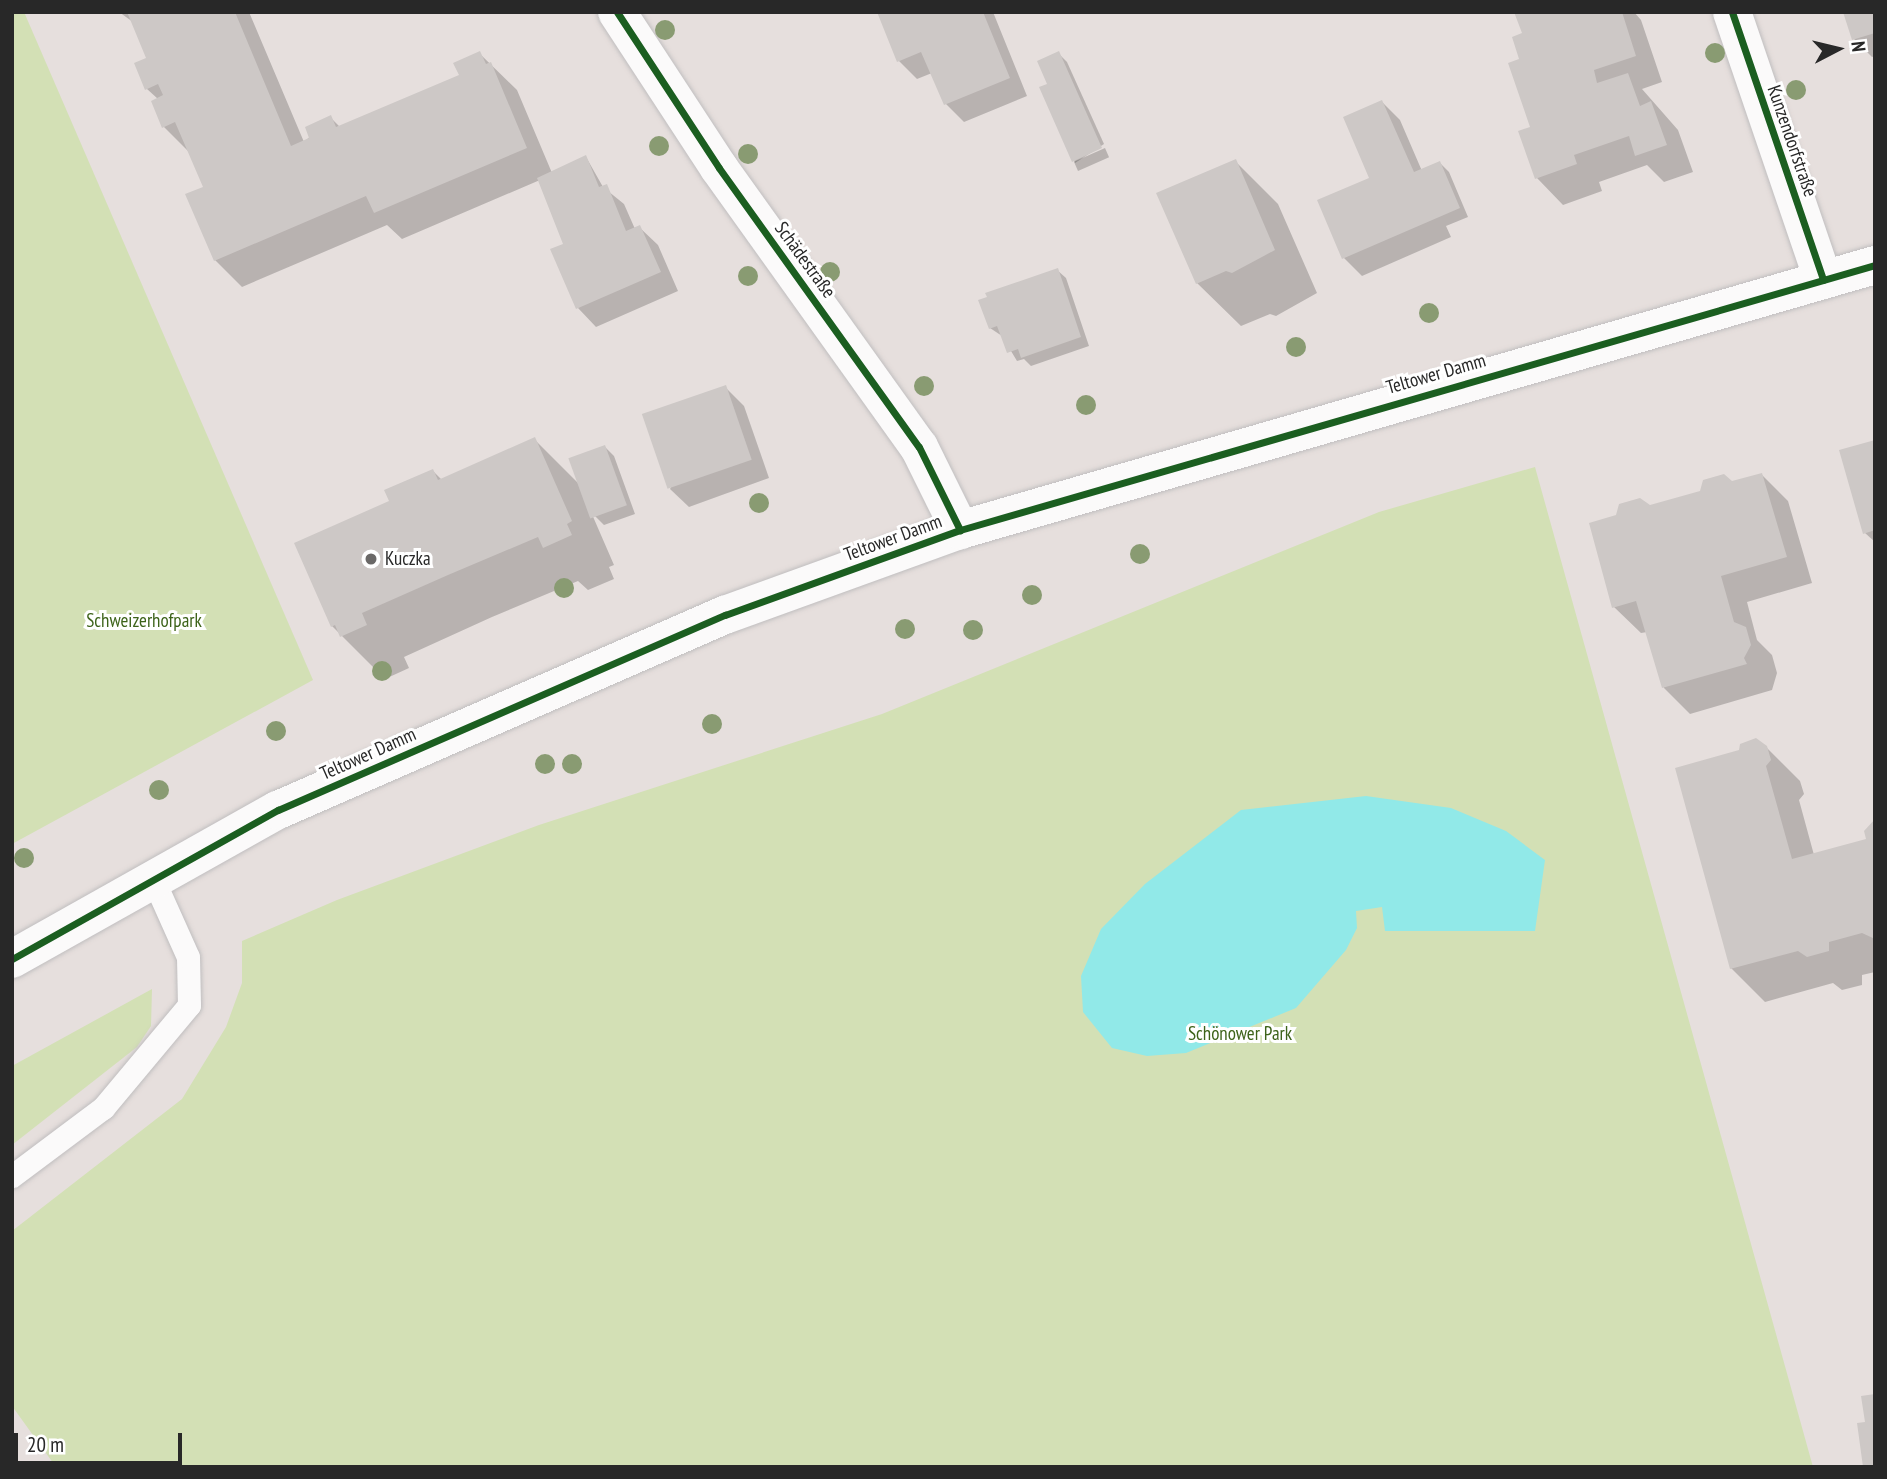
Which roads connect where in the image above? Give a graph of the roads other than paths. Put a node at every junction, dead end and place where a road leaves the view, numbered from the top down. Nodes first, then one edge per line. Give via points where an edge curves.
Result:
1 (617, 12) edge
2 (1732, 12) edge
3 (1875, 265) edge
4 (1823, 280) junction
5 (960, 530) junction
6 (154, 881) junction
7 (12, 959) edge
8 (12, 1177) edge

1 - 5 main road, Schädestraße via 719,168 919,447
2 - 4 main road, Kunzendorfstraße
3 - 4 main road, Teltower Damm
4 - 5 main road, Teltower Damm
5 - 6 main road, Teltower Damm via 725,615 498,713 278,810
6 - 7 main road, Teltower Damm
6 - 8 lane via 188,957 189,1005 103,1108

